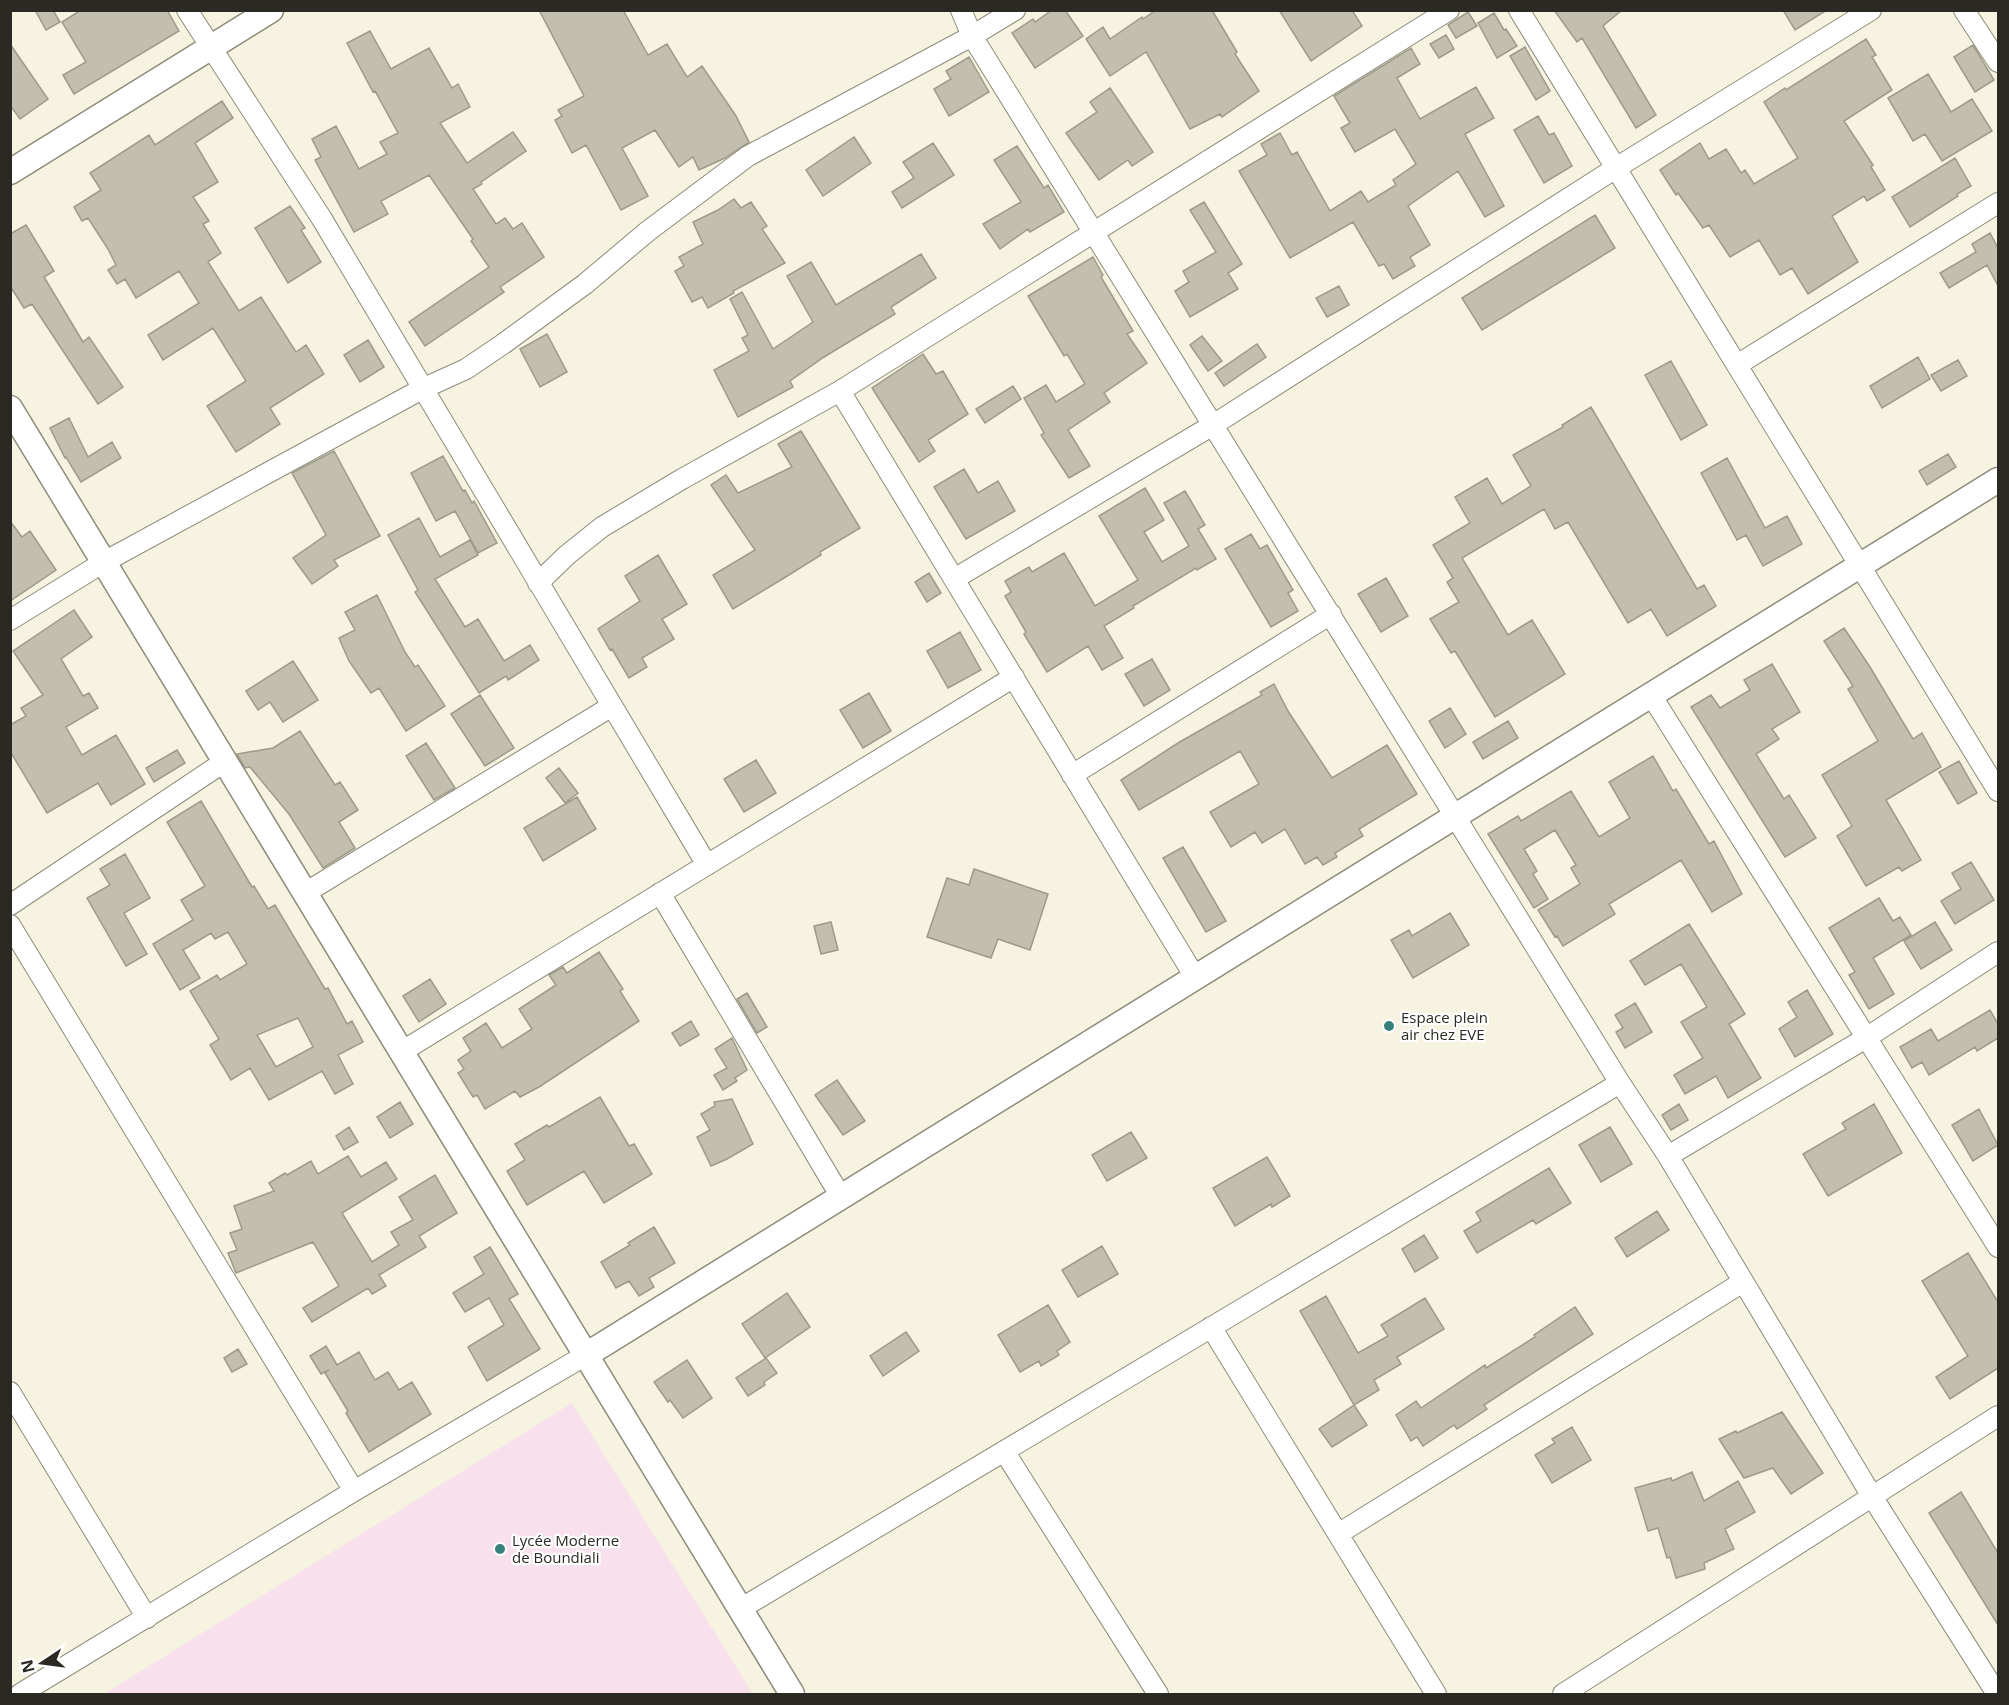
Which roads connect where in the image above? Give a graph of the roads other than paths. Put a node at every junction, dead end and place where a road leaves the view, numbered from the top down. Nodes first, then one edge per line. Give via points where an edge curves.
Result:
1 (187, 10) edge
2 (271, 10) edge
3 (961, 10) edge
4 (1015, 10) edge
5 (1449, 10) edge
6 (1519, 10) edge
7 (1871, 10) edge
8 (1964, 10) edge
9 (972, 36) junction
10 (212, 47) junction
11 (1998, 62) edge
12 (12, 168) edge
13 (1616, 168) junction
14 (1998, 203) edge
15 (1093, 233) junction
16 (1737, 365) junction
17 (422, 389) junction
18 (840, 391) junction
19 (10, 408) edge
20 (1213, 425) junction
21 (1998, 480) edge
22 (104, 562) junction
23 (1860, 566) junction
24 (954, 579) junction
25 (538, 583) junction
26 (1331, 614) junction
27 (10, 620) edge
28 (1014, 677) junction
29 (1652, 695) junction
30 (612, 706) junction
31 (224, 762) junction
32 (1072, 775) junction
33 (1998, 791) edge
34 (1456, 816) junction
35 (707, 864) junction
36 (305, 893) junction
37 (660, 893) junction
38 (10, 905) edge
39 (10, 925) edge
40 (1998, 952) edge
41 (1195, 977) junction
42 (1866, 1038) junction
43 (401, 1052) junction
44 (1620, 1083) junction
45 (1668, 1156) junction
46 (841, 1197) junction
47 (1998, 1247) edge
48 (1743, 1282) junction
49 (1211, 1327) junction
50 (586, 1355) junction
51 (10, 1392) edge
52 (1998, 1416) edge
53 (1004, 1450) junction
54 (354, 1491) junction
55 (1873, 1497) junction
56 (1338, 1534) junction
57 (740, 1609) junction
58 (147, 1618) junction
59 (20, 1695) edge
60 (792, 1695) edge
61 (1158, 1695) edge
62 (1436, 1695) edge
63 (1563, 1695) edge
64 (1997, 1695) edge

1 - 10 street
2 - 10 street
3 - 9 street
4 - 9 street
5 - 15 street
6 - 13 street
7 - 13 street
8 - 11 street
9 - 15 street
9 - 17 street via 748,156 503,344 466,369
10 - 12 street
10 - 17 street via 322,219
13 - 16 street
13 - 20 street
14 - 16 street
15 - 18 street
15 - 20 street
16 - 23 street
17 - 22 street
17 - 25 street
18 - 24 street
18 - 25 street via 602,526
19 - 22 street
20 - 24 street
20 - 26 street
21 - 23 street
22 - 27 street
22 - 31 street
23 - 29 street
23 - 33 street
24 - 28 street
25 - 30 street
26 - 32 street
26 - 34 street
28 - 32 street
28 - 35 street
29 - 34 street
29 - 42 street
30 - 35 street
30 - 36 street
31 - 36 street
31 - 38 street
32 - 41 street
34 - 41 street
34 - 44 street
35 - 37 street
36 - 43 street
37 - 43 street
37 - 46 street
39 - 54 street
40 - 42 street
41 - 46 street
42 - 45 street
42 - 47 street
43 - 50 street
44 - 45 street
44 - 49 street
45 - 48 street
46 - 50 street
48 - 55 street
48 - 56 street
49 - 53 street
49 - 56 street
50 - 54 street
50 - 57 street
51 - 58 street
52 - 55 street
53 - 57 street
53 - 61 street
54 - 58 street
55 - 63 street
55 - 64 street
56 - 62 street
57 - 60 street
58 - 59 street

